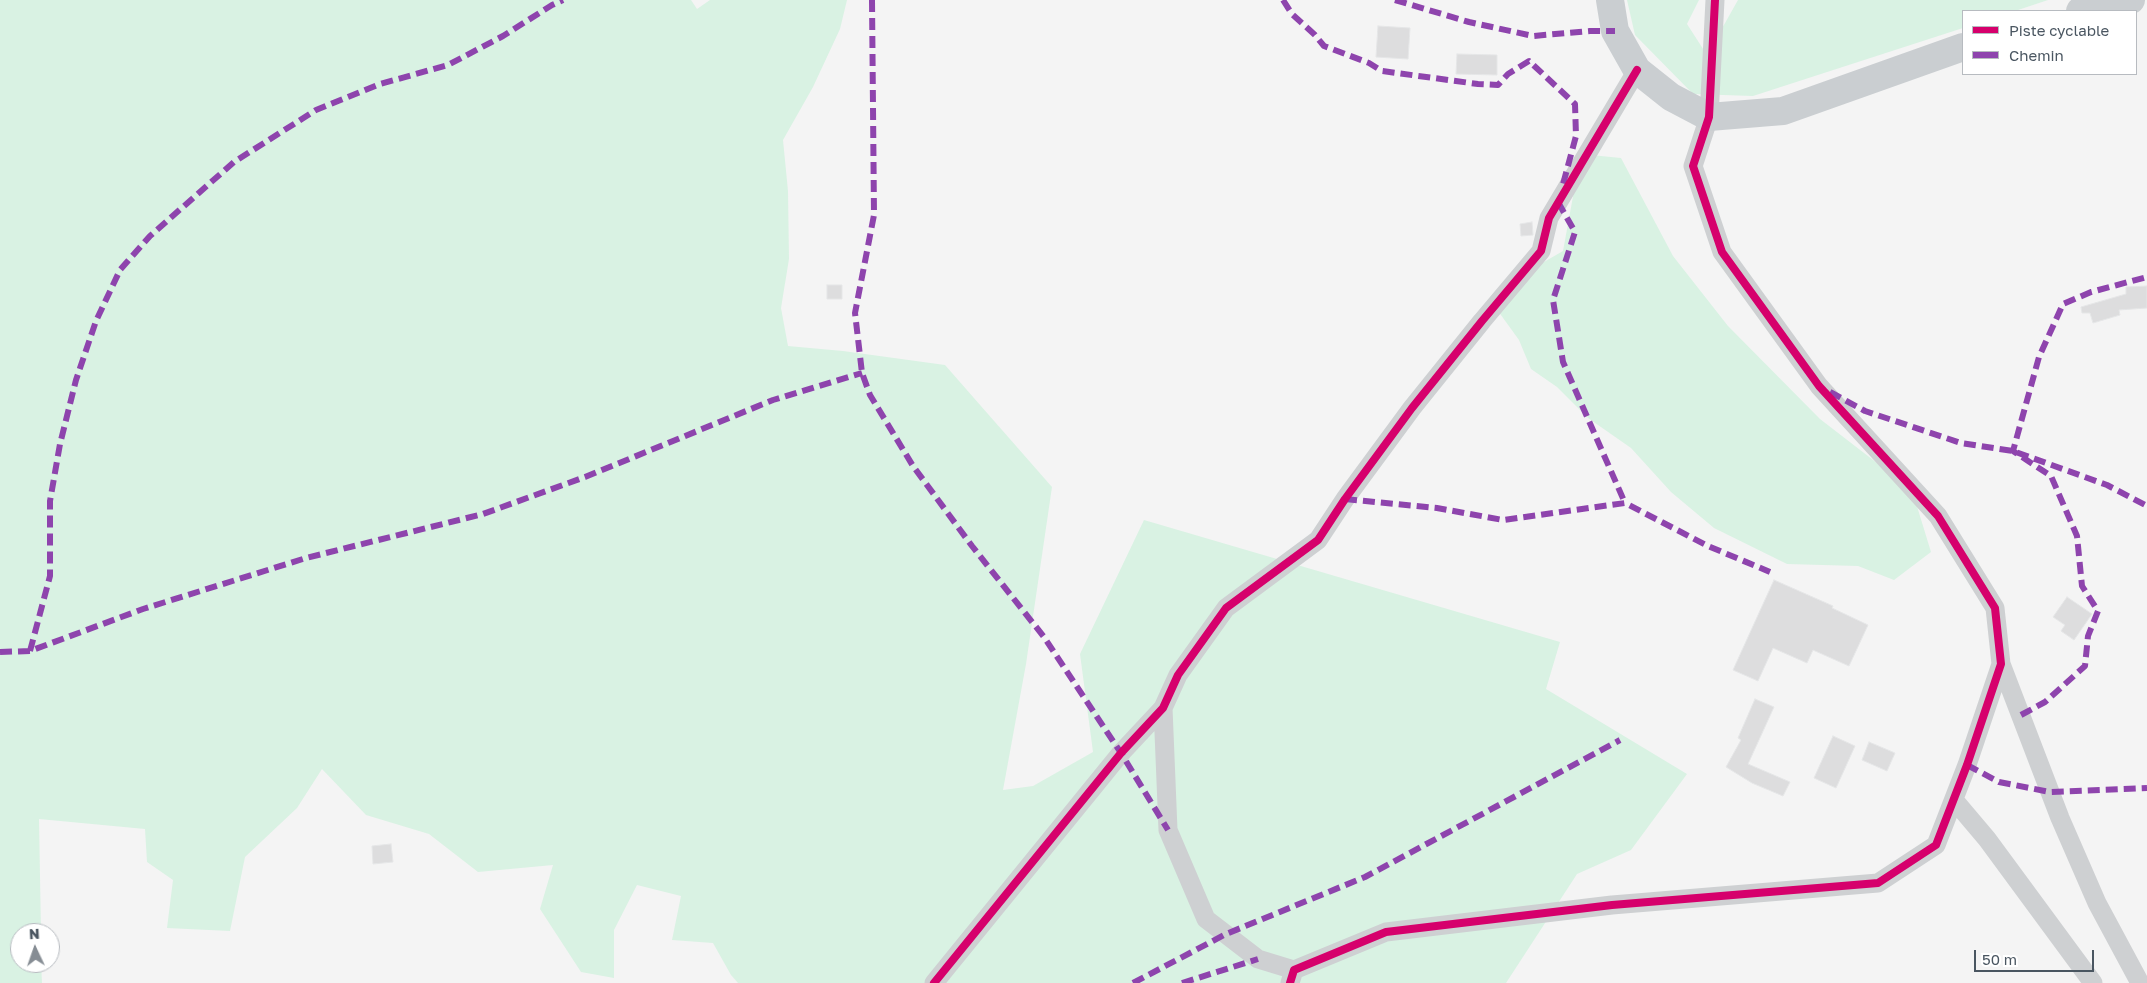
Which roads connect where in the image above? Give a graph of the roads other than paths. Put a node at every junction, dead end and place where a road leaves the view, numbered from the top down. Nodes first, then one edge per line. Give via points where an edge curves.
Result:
1 (1610, 0) edge
2 (1715, 0) edge
3 (2131, 0) edge
4 (2085, 10) edge
5 (1962, 47) edge
6 (1637, 70) junction
7 (1709, 117) junction
8 (2001, 664) junction
9 (1163, 708) junction
10 (1954, 800) junction
11 (1292, 976) edge
12 (934, 983) edge
13 (2093, 983) edge
14 (2140, 983) edge

1 - 6 main road via 1615,31
2 - 7 street
3 - 4 main road
5 - 7 main road via 1783,111
6 - 7 main road via 1671,97
6 - 9 street via 1549,218 1541,251 1412,408 1318,540 1226,608 1178,675
7 - 8 street via 1693,166 1722,252 1819,386 1938,516 1995,608
8 - 10 street
8 - 14 street via 2074,852 2097,904
9 - 11 street via 1168,830 1206,919 1258,959
9 - 12 street via 1121,753
10 - 11 street via 1936,845 1878,883 1612,905 1386,932
10 - 13 street via 1987,839

